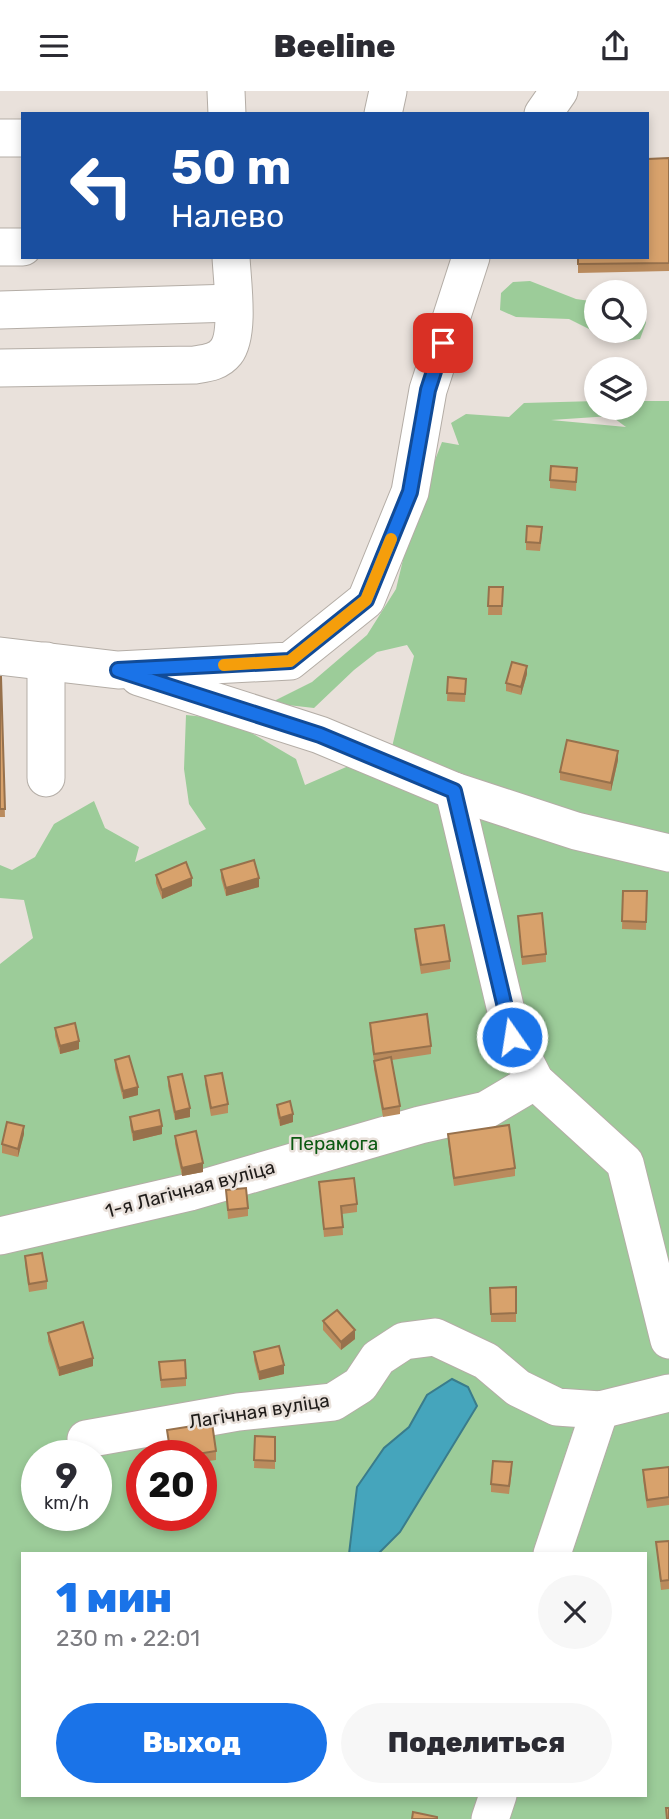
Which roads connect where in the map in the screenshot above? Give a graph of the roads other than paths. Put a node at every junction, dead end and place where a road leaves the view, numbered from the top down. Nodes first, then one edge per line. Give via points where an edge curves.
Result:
1 (226, 91) edge
2 (388, 91) edge
3 (560, 91) edge
4 (227, 112) edge
5 (383, 112) edge
6 (544, 112) edge
7 (0, 138) edge
8 (21, 138) edge
9 (0, 247) edge
10 (21, 247) edge
11 (231, 259) edge
12 (470, 259) edge
13 (233, 303) junction
14 (0, 310) edge
15 (0, 368) edge
16 (0, 656) edge
17 (46, 661) junction
18 (118, 670) junction
19 (46, 778) dead end
20 (454, 791) junction
21 (669, 853) edge
22 (535, 1081) junction
23 (0, 1236) edge
24 (669, 1340) edge
25 (669, 1393) edge
26 (600, 1411) junction
27 (86, 1439) dead end
28 (553, 1552) edge
29 (497, 1797) edge
30 (490, 1819) edge

1 - 4 lane
2 - 5 lane
3 - 6 lane
7 - 8 lane
9 - 10 lane
11 - 13 lane
12 - 18 lane via 428,390 410,492 366,600 290,661
13 - 14 lane
13 - 15 lane via 230,344 209,363
16 - 17 lane
17 - 18 lane
17 - 19 lane
18 - 20 lane via 320,735
20 - 21 lane via 576,831
20 - 22 lane via 512,1037
22 - 23 lane, 1-я Лагічная вуліца via 486,1110 190,1192
22 - 24 lane via 625,1163
25 - 26 lane, Лагічная вуліца
26 - 27 lane, Лагічная вуліца via 557,1407 518,1388 486,1361 435,1337 404,1341 378,1358 360,1385 333,1402 238,1412
26 - 28 lane
29 - 30 lane

